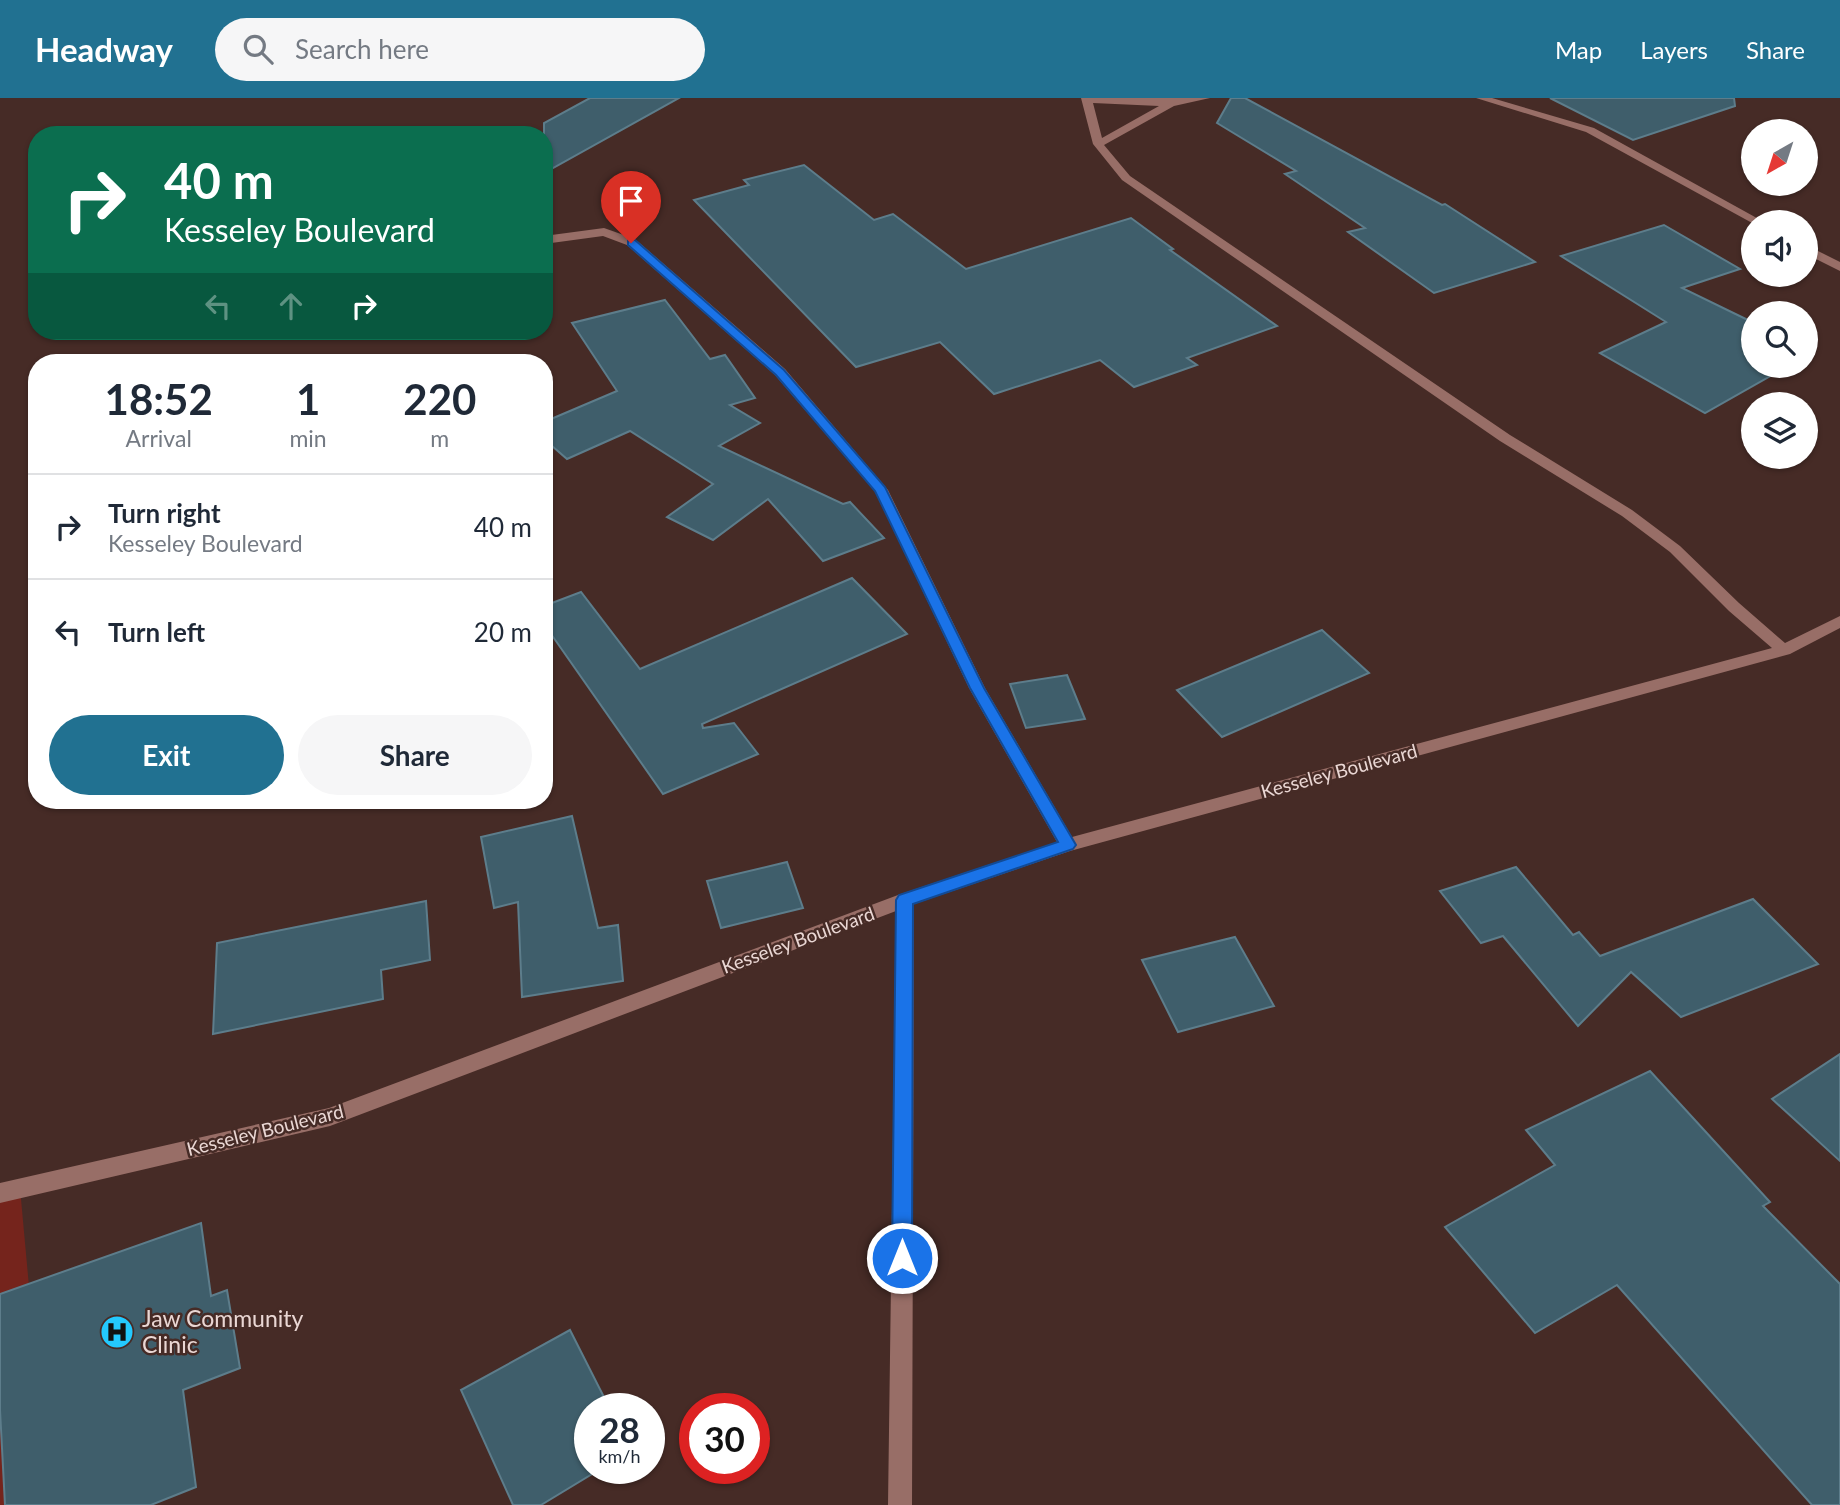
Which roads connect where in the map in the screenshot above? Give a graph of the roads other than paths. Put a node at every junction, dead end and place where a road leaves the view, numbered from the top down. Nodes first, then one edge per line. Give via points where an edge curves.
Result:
1 (1205, 98) edge
2 (1481, 98) edge
3 (1086, 99) edge
4 (1171, 103) junction
5 (1098, 144) junction
6 (1741, 213) edge
7 (553, 239) edge
8 (1818, 255) edge
9 (1840, 267) edge
10 (1840, 621) edge
11 (1783, 650) junction
12 (1068, 845) junction
13 (905, 900) junction
14 (0, 1193) edge
15 (900, 1505) edge

1 - 4 street
2 - 6 street via 1590,130
3 - 4 street
3 - 5 street
4 - 5 street
5 - 11 street via 1126,178 1176,213 1505,438 1637,520 1675,549
7 - 12 street via 604,232 631,243 780,372 880,489 977,688
8 - 9 street
10 - 11 street, Kesseley Boulevard
11 - 12 street, Kesseley Boulevard
12 - 13 street, Kesseley Boulevard
13 - 14 street, Kesseley Boulevard via 330,1117
13 - 15 street

